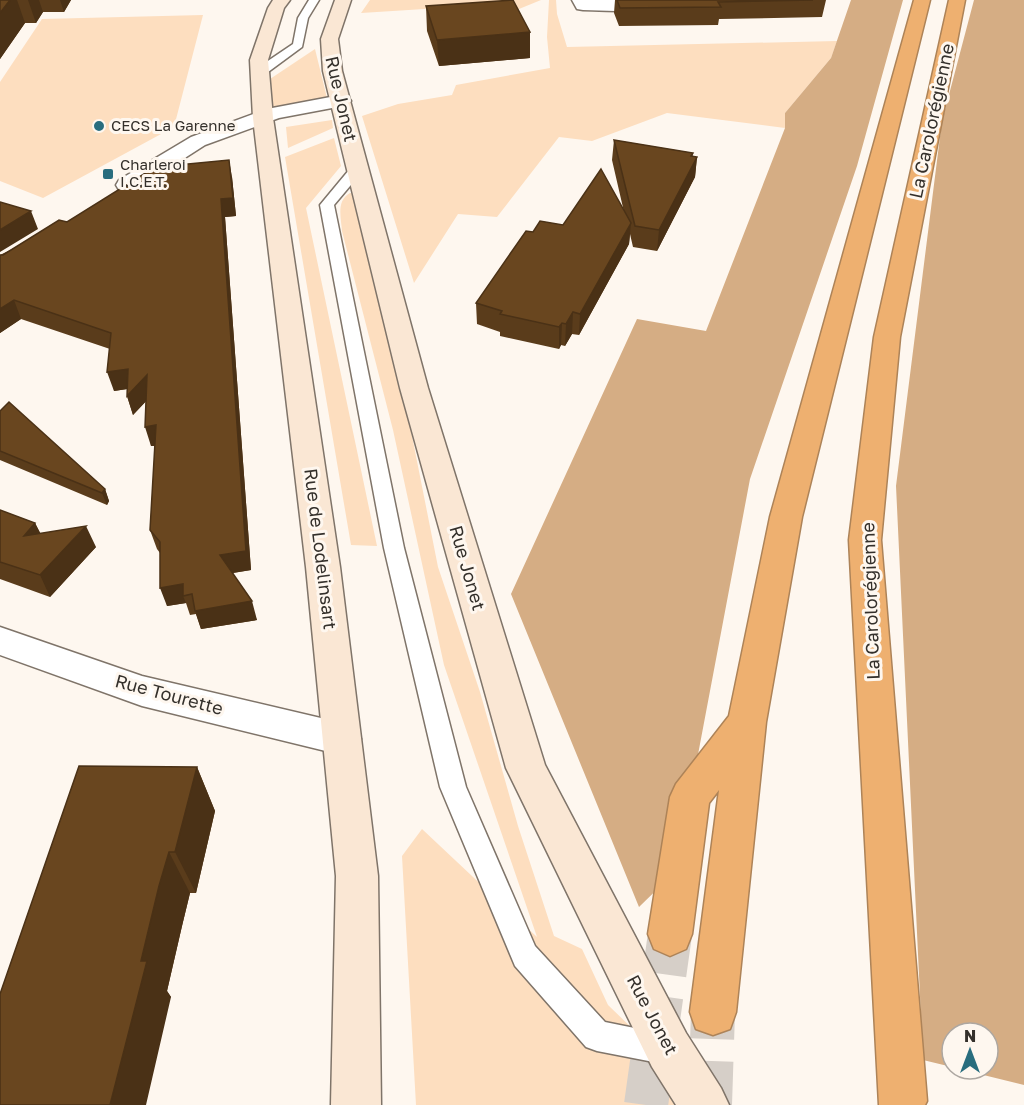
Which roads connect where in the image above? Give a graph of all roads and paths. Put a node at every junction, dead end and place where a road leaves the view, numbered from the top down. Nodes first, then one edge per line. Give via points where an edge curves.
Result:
1 (282, 0) edge
2 (314, 0) edge
3 (343, 0) edge
4 (580, 0) edge
5 (719, 0) edge
6 (922, 0) edge
7 (957, 0) edge
8 (260, 72) junction
9 (341, 101) junction
10 (263, 118) junction
11 (359, 167) junction
12 (112, 195) edge
13 (0, 640) edge
14 (747, 722) junction
15 (342, 739) junction
16 (670, 934) tunnel mouth
17 (713, 1012) tunnel mouth
18 (669, 1050) junction
19 (902, 1101) dead end
20 (356, 1105) edge
21 (704, 1105) edge

1 - 8 street, Rue de Lodelinsart via 262,49
2 - 8 lane via 303,18 298,45
3 - 9 street, Rue Jonet via 329,33 329,63
4 - 5 street via 583,4 615,5 704,4
6 - 14 highway, La Carolorégienne via 786,517
7 - 19 highway, La Carolorégienne via 887,337 865,540
8 - 10 street, Rue de Lodelinsart
9 - 10 street
9 - 11 street, Rue Jonet
10 - 12 street via 198,141
10 - 15 street, Rue de Lodelinsart
11 - 18 street, Rue Jonet via 414,388 526,768
11 - 18 lane via 327,205 394,548 453,787 525,956 597,1036
13 - 15 street, Rue Tourette via 142,691
14 - 16 highway via 690,797
14 - 17 highway, La Carolorégienne
15 - 20 street, Rue de Lodelinsart via 357,876
18 - 21 street, Rue Jonet

